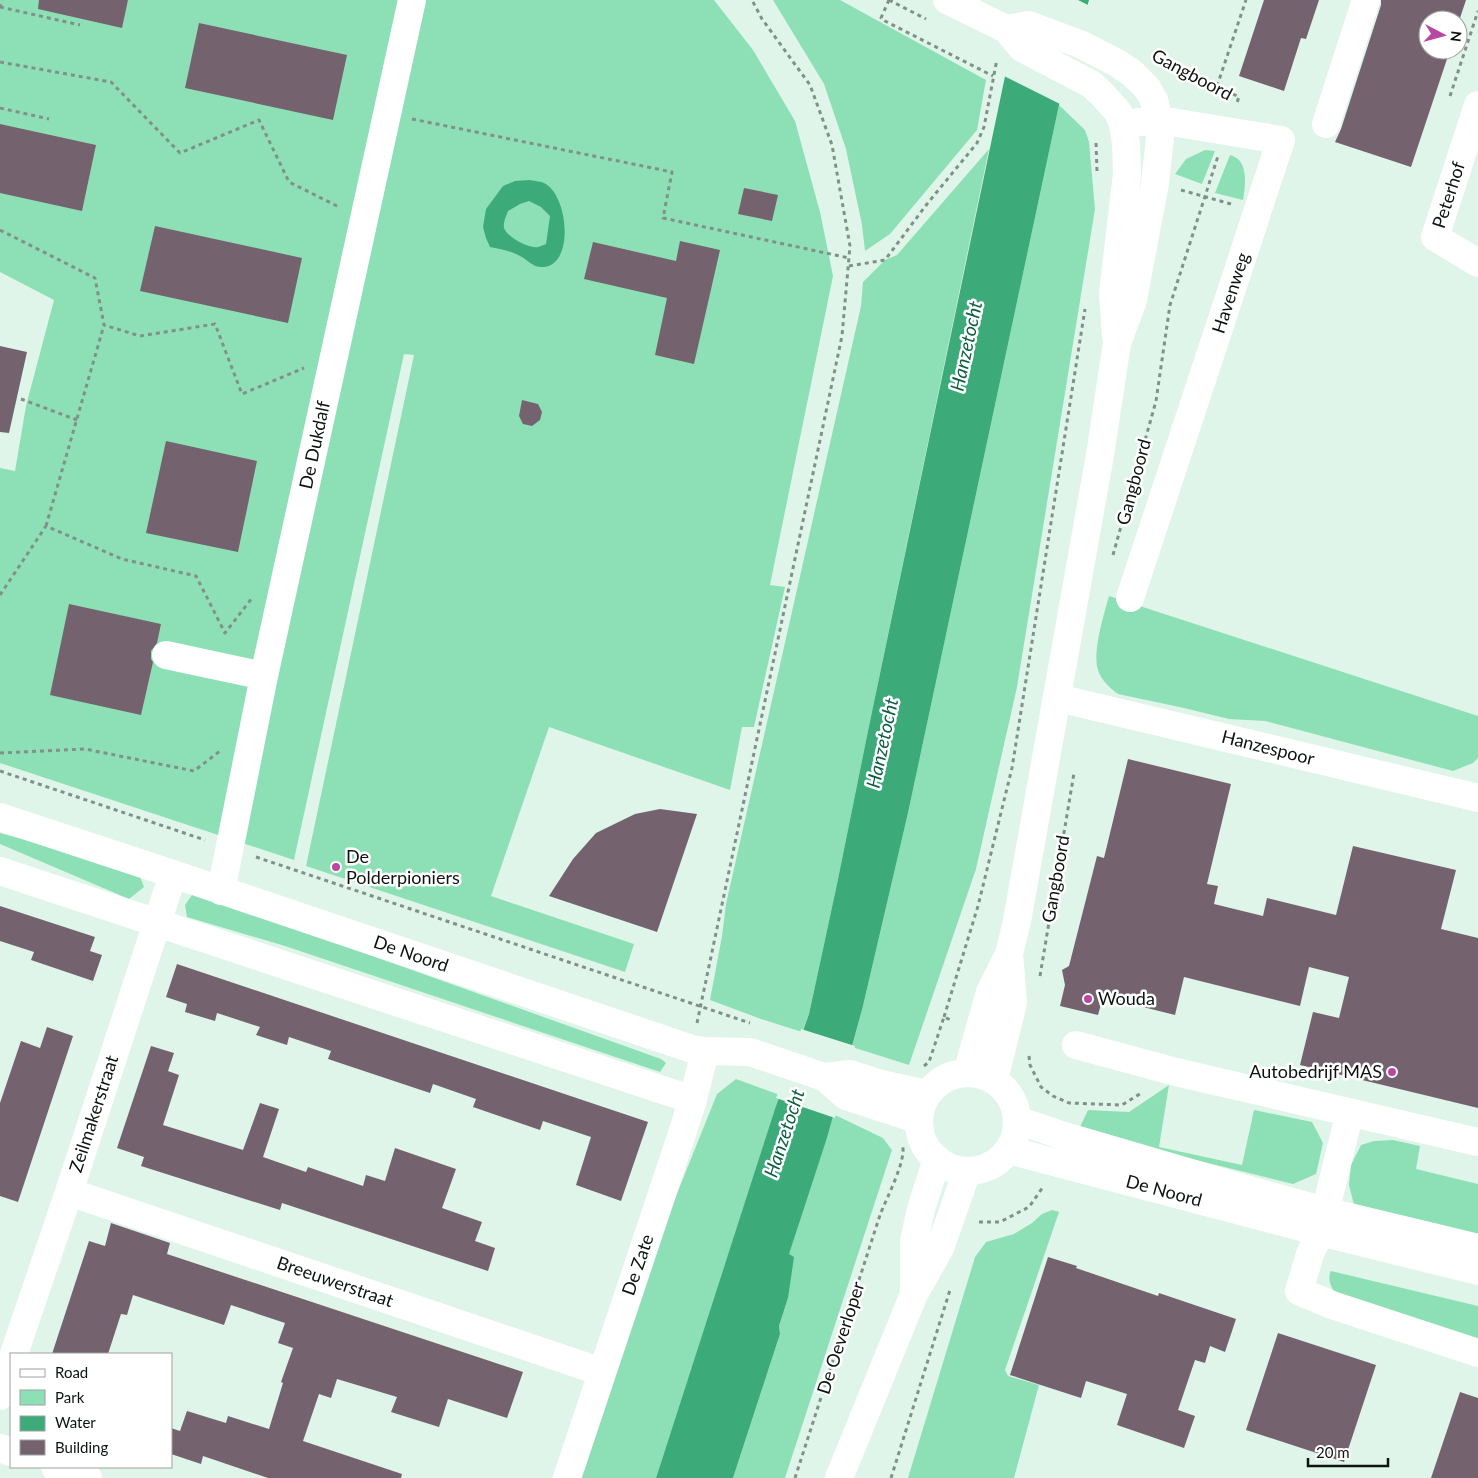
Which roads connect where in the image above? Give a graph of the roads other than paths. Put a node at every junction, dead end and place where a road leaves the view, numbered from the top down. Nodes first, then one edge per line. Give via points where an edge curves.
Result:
1 (412, 0) edge
2 (948, 0) edge
3 (1366, 0) edge
4 (1006, 28) junction
5 (1478, 105) edge
6 (1159, 120) junction
7 (1124, 124) junction
8 (1326, 124) dead end
9 (1478, 263) edge
10 (1117, 343) junction
11 (1130, 598) dead end
12 (166, 655) dead end
13 (264, 676) junction
14 (1058, 698) junction
15 (1478, 798) edge
16 (0, 818) edge
17 (0, 871) edge
18 (173, 874) junction
19 (221, 891) junction
20 (156, 924) junction
21 (1009, 954) junction
22 (1076, 1045) dead end
23 (699, 1050) junction
24 (967, 1073) junction
25 (994, 1080) junction
26 (928, 1094) junction
27 (896, 1099) junction
28 (693, 1100) junction
29 (1350, 1112) junction
30 (919, 1120) junction
31 (1017, 1120) junction
32 (1478, 1142) edge
33 (1008, 1150) junction
34 (937, 1160) junction
35 (967, 1170) junction
36 (69, 1192) junction
37 (1323, 1221) junction
38 (1478, 1248) edge
39 (1478, 1271) edge
40 (914, 1294) junction
41 (14, 1353) edge
42 (1478, 1353) edge
43 (10, 1365) edge
44 (602, 1372) junction
45 (0, 1396) edge
46 (58, 1468) edge
47 (88, 1478) edge
48 (567, 1478) edge
49 (839, 1478) edge

1 - 13 street, De Dukdalf
2 - 4 street, Gangboord
3 - 8 street
4 - 6 street, Gangboord via 1029,25 1080,44 1117,63 1147,88
4 - 7 street, Gangboord via 1022,48 1091,84 1118,112
5 - 9 street, Peterhof via 1435,237
6 - 7 street, Havenweg
6 - 10 street, Gangboord via 1155,183 1133,300
6 - 11 street, Havenweg via 1281,140
7 - 10 street, Gangboord via 1127,174 1113,293
10 - 14 street, Gangboord
12 - 13 street
13 - 19 street, De Dukdalf
14 - 15 street, Hanzespoor
14 - 21 street, Gangboord
16 - 18 street, De Noord
17 - 20 street
18 - 19 street, De Noord
18 - 20 street, Zeilmakerstraat
19 - 23 street, De Noord
20 - 28 street
20 - 36 street, Zeilmakerstraat
21 - 24 street, Gangboord via 990,992
21 - 25 street, Gangboord via 1013,1003
22 - 29 street
23 - 27 street, De Noord via 750,1052 824,1077 846,1096
23 - 28 street, De Zate
24 - 25 street via 981,1074
24 - 26 street via 952,1075
25 - 31 street via 1010,1097
26 - 27 street, De Noord
26 - 30 street via 921,1106
27 - 30 street, De Noord
28 - 44 street, De Zate
29 - 32 street
29 - 37 street
30 - 34 street via 920,1135
31 - 33 street
31 - 37 street, De Noord
33 - 35 street via 997,1161
33 - 37 street, De Noord
34 - 35 street via 951,1168
34 - 40 street via 914,1241
35 - 40 street via 940,1248
36 - 41 street, Zeilmakerstraat
36 - 44 street, Breeuwerstraat
37 - 38 street, De Noord
37 - 39 street, De Noord
37 - 42 street via 1299,1291
40 - 49 street
43 - 45 street
44 - 48 street, De Zate
46 - 47 street

